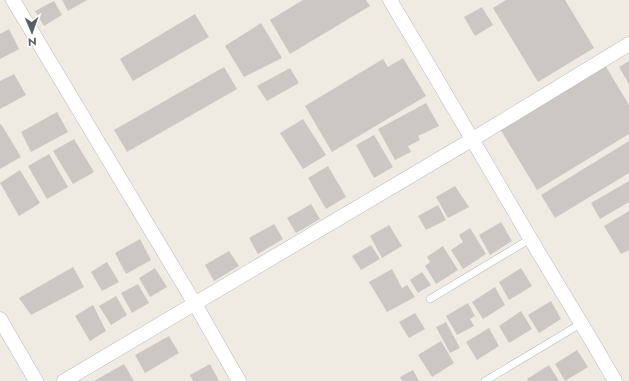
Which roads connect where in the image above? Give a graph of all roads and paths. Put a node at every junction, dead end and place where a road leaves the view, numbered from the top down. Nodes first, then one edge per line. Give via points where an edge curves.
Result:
1 (13, 0) edge
2 (390, 0) edge
3 (629, 44) edge
4 (473, 139) junction
5 (530, 239) junction
6 (430, 300) dead end
7 (195, 304) junction
8 (0, 319) edge
9 (582, 323) junction
10 (36, 381) edge
11 (64, 381) edge
12 (239, 381) edge
13 (485, 381) edge
14 (615, 381) edge

1 - 7 street
2 - 4 street
3 - 4 street
4 - 5 street
4 - 7 street
5 - 6 lane
5 - 9 street
7 - 11 street
7 - 12 street
8 - 10 street
9 - 13 lane
9 - 14 street

